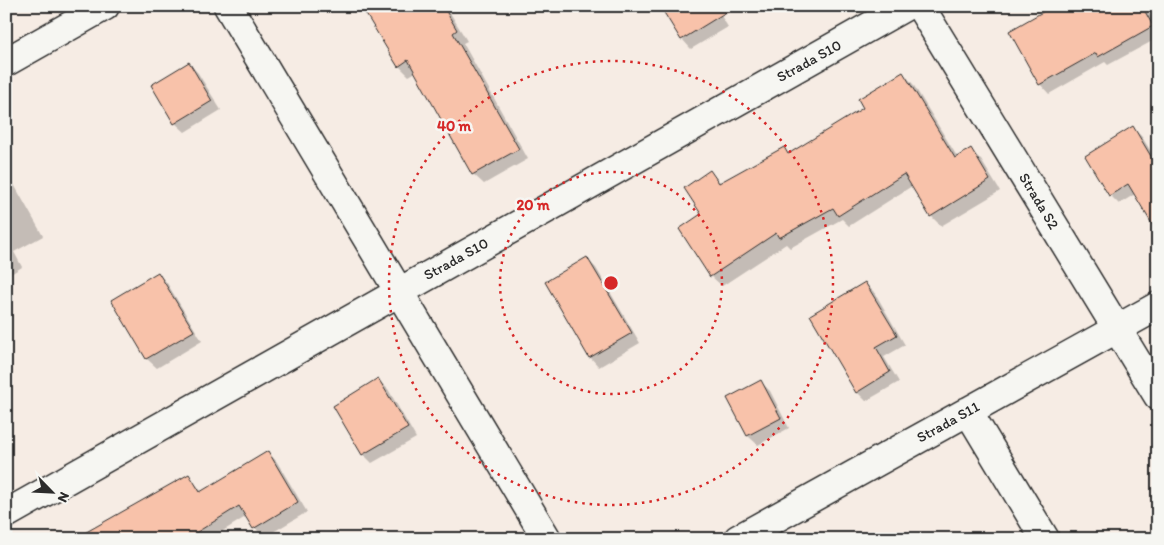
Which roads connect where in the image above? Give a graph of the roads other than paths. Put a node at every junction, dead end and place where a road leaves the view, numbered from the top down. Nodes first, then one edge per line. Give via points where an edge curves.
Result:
1 (105, 6) edge
2 (228, 6) edge
3 (906, 6) edge
4 (920, 6) edge
5 (6, 62) edge
6 (399, 292) junction
7 (1158, 306) edge
8 (1117, 329) junction
9 (1158, 396) edge
10 (968, 411) junction
11 (6, 514) edge
12 (547, 539) edge
13 (738, 539) edge
14 (1045, 539) edge

1 - 5 street
2 - 6 street
3 - 6 street, Strada S10
4 - 8 street, Strada S2
6 - 11 street, Strada S10
6 - 12 street
7 - 8 street, Strada S11
8 - 9 street, Strada S2
8 - 10 street, Strada S11
10 - 13 street, Strada S11
10 - 14 street

